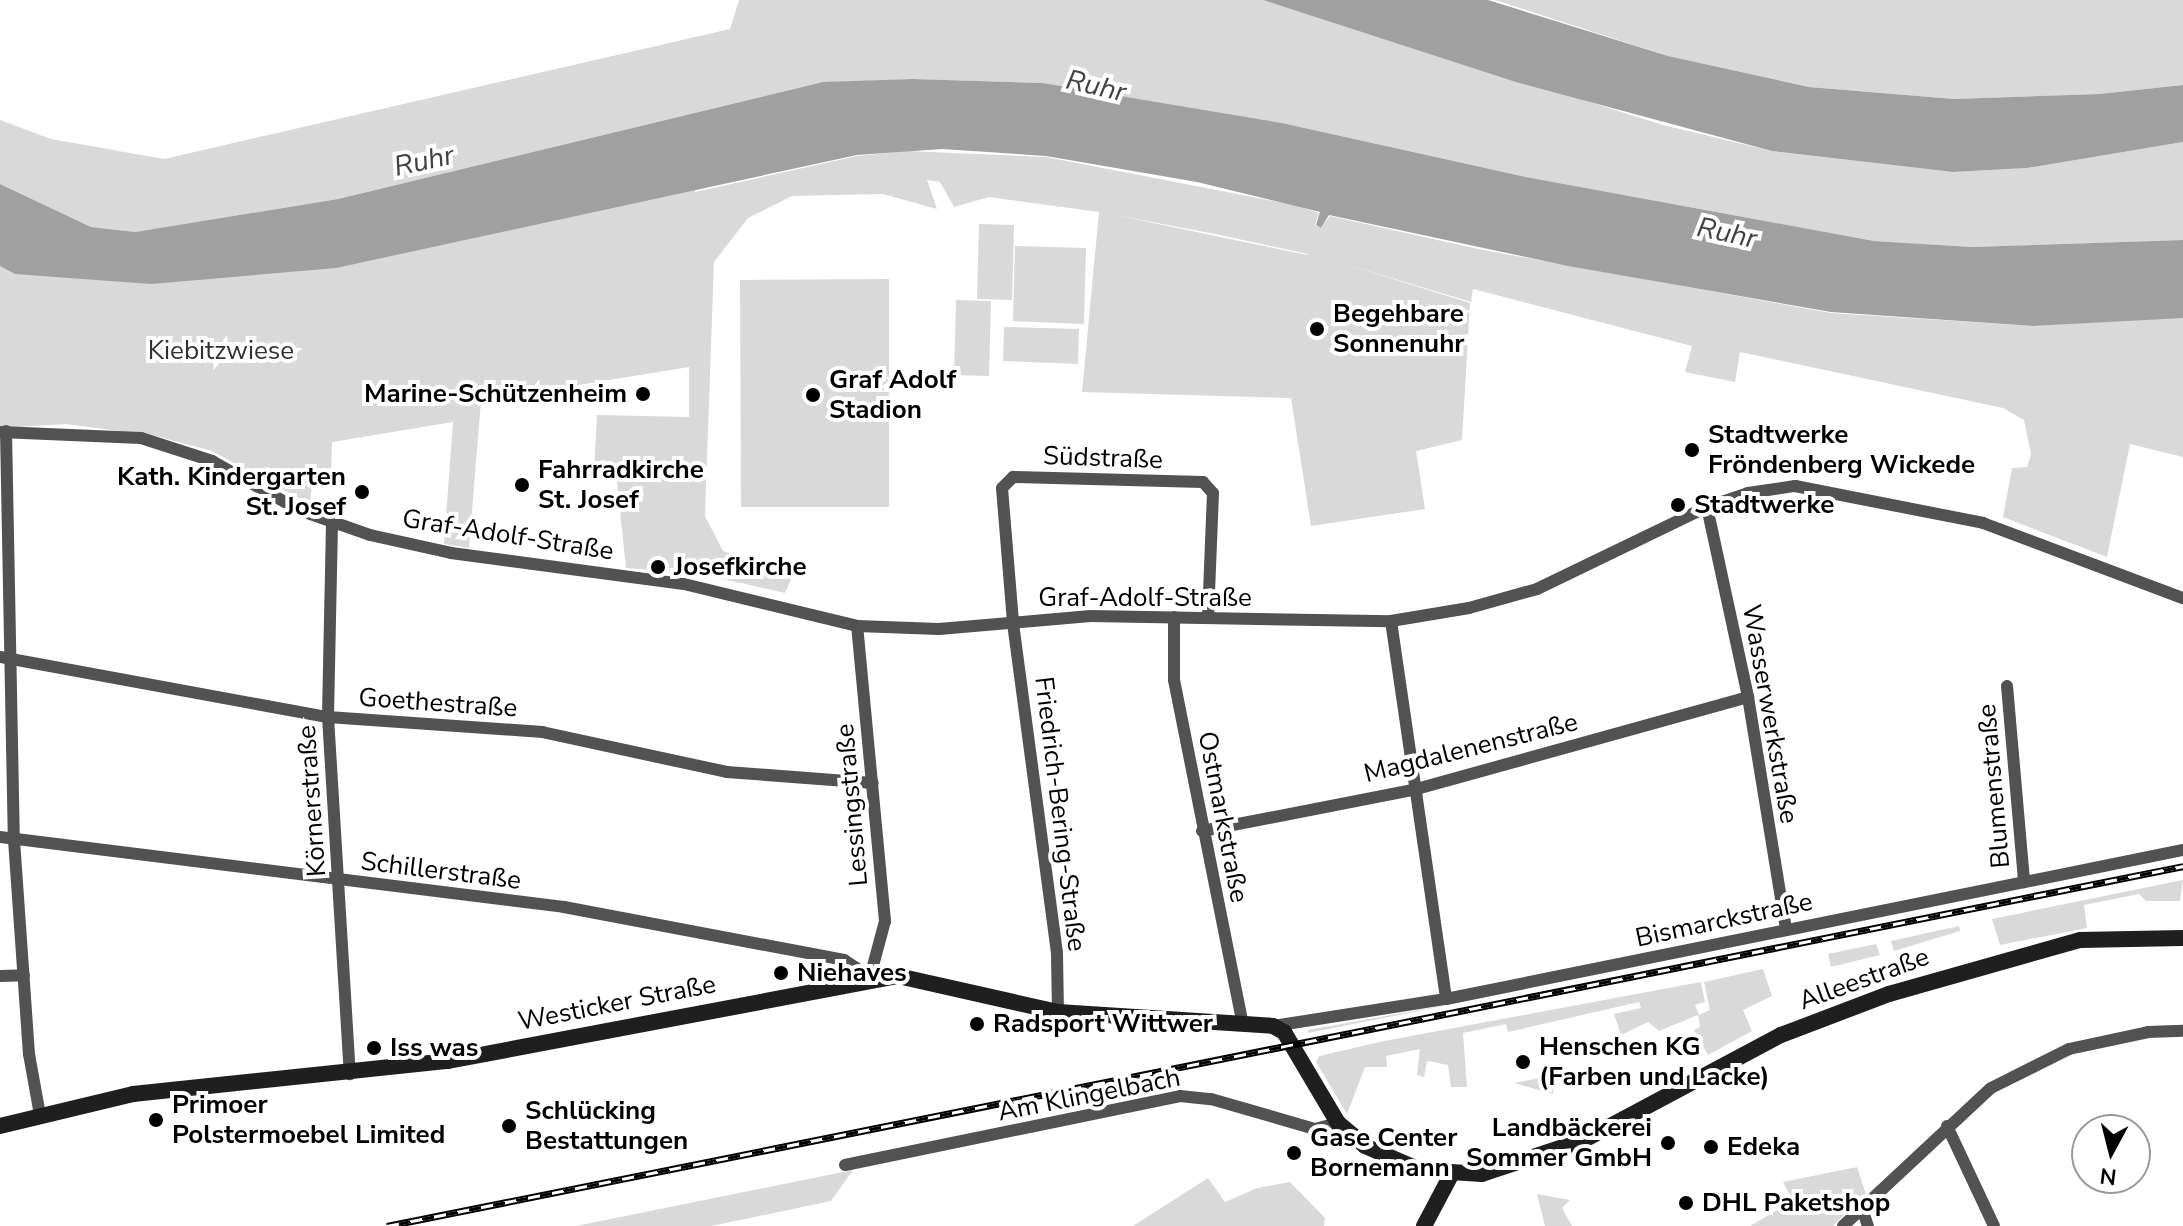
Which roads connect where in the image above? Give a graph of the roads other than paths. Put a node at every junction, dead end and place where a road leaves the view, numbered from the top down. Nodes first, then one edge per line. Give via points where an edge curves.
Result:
1 (3, 432) edge
2 (1707, 507) junction
3 (332, 524) junction
4 (2183, 598) edge
5 (1174, 617) junction
6 (1208, 618) junction
7 (1391, 621) junction
8 (1013, 622) junction
9 (857, 626) junction
10 (6, 658) edge
11 (2007, 686) dead end
12 (1748, 697) junction
13 (328, 717) junction
14 (873, 783) junction
15 (1413, 790) junction
16 (1202, 831) junction
17 (0, 837) edge
18 (14, 840) junction
19 (2183, 850) edge
20 (339, 882) junction
21 (2024, 882) junction
22 (1786, 930) junction
23 (2183, 938) edge
24 (24, 975) junction
25 (0, 976) edge
26 (870, 977) junction
27 (1446, 999) junction
28 (1058, 1012) junction
29 (1243, 1024) junction
30 (1273, 1026) junction
31 (2183, 1031) edge
32 (350, 1074) junction
33 (40, 1115) junction
34 (1338, 1123) junction
35 (0, 1126) edge
36 (1947, 1126) junction
37 (845, 1165) dead end
38 (1451, 1175) junction
39 (1862, 1208) junction
40 (1424, 1226) edge
41 (1843, 1226) edge
42 (1868, 1226) edge
43 (1994, 1226) edge

1 - 3 street, Graf-Adolf-Straße via 109,434 178,448
1 - 10 street
2 - 4 street, Graf-Adolf-Straße via 1782,487 1840,492 1983,523
2 - 7 street, Graf-Adolf-Straße via 1537,589
2 - 12 street, Wasserwerkstraße
3 - 9 street, Graf-Adolf-Straße via 451,553 684,584
3 - 13 street, Körnerstraße
5 - 6 street, Graf-Adolf-Straße
5 - 8 street, Graf-Adolf-Straße
5 - 16 street, Ostmarkstraße via 1174,680
6 - 7 street, Graf-Adolf-Straße
6 - 8 street, Südstraße via 1213,493 1203,482 1013,477 1002,488
7 - 15 street
8 - 9 street, Graf-Adolf-Straße via 939,629
8 - 28 street, Friedrich-Bering-Straße via 1057,953
9 - 14 street, Lessingstraße
10 - 13 street, Goethestraße
10 - 18 street
11 - 21 street, Blumenstraße
12 - 15 street, Magdalenenstraße
12 - 22 street, Wasserwerkstraße
13 - 14 street, Goethestraße via 542,732 727,772
13 - 20 street, Körnerstraße
14 - 26 street, Lessingstraße via 885,921
15 - 16 street, Magdalenenstraße
15 - 27 street
16 - 29 street, Ostmarkstraße
17 - 18 street, Schillerstraße
18 - 20 street, Schillerstraße
18 - 24 street
19 - 21 street, Bismarckstraße
20 - 26 street, Schillerstraße via 579,910 844,960
20 - 32 street, Körnerstraße
21 - 22 street, Bismarckstraße
22 - 27 street, Bismarckstraße
23 - 38 main road, Alleestraße via 2080,940 1959,970 1781,1035 1548,1155 1482,1174
24 - 25 street
24 - 33 street
26 - 28 main road, Westicker Straße via 922,979
26 - 32 main road, Westicker Straße via 448,1061
27 - 30 street, Bismarckstraße
28 - 29 main road, Westicker Straße
29 - 30 main road, Westicker Straße
30 - 34 main road, Alleestraße via 1284,1032
31 - 36 street via 2148,1032 2069,1049 1991,1088
32 - 33 main road, Westicker Straße via 147,1092
33 - 35 main road, Westicker Straße
34 - 37 street, Am Klingelbach via 1315,1129 1211,1099 1180,1096
34 - 38 main road, Alleestraße via 1389,1159
36 - 39 street
36 - 43 street
38 - 40 main road
39 - 41 street
39 - 42 street

